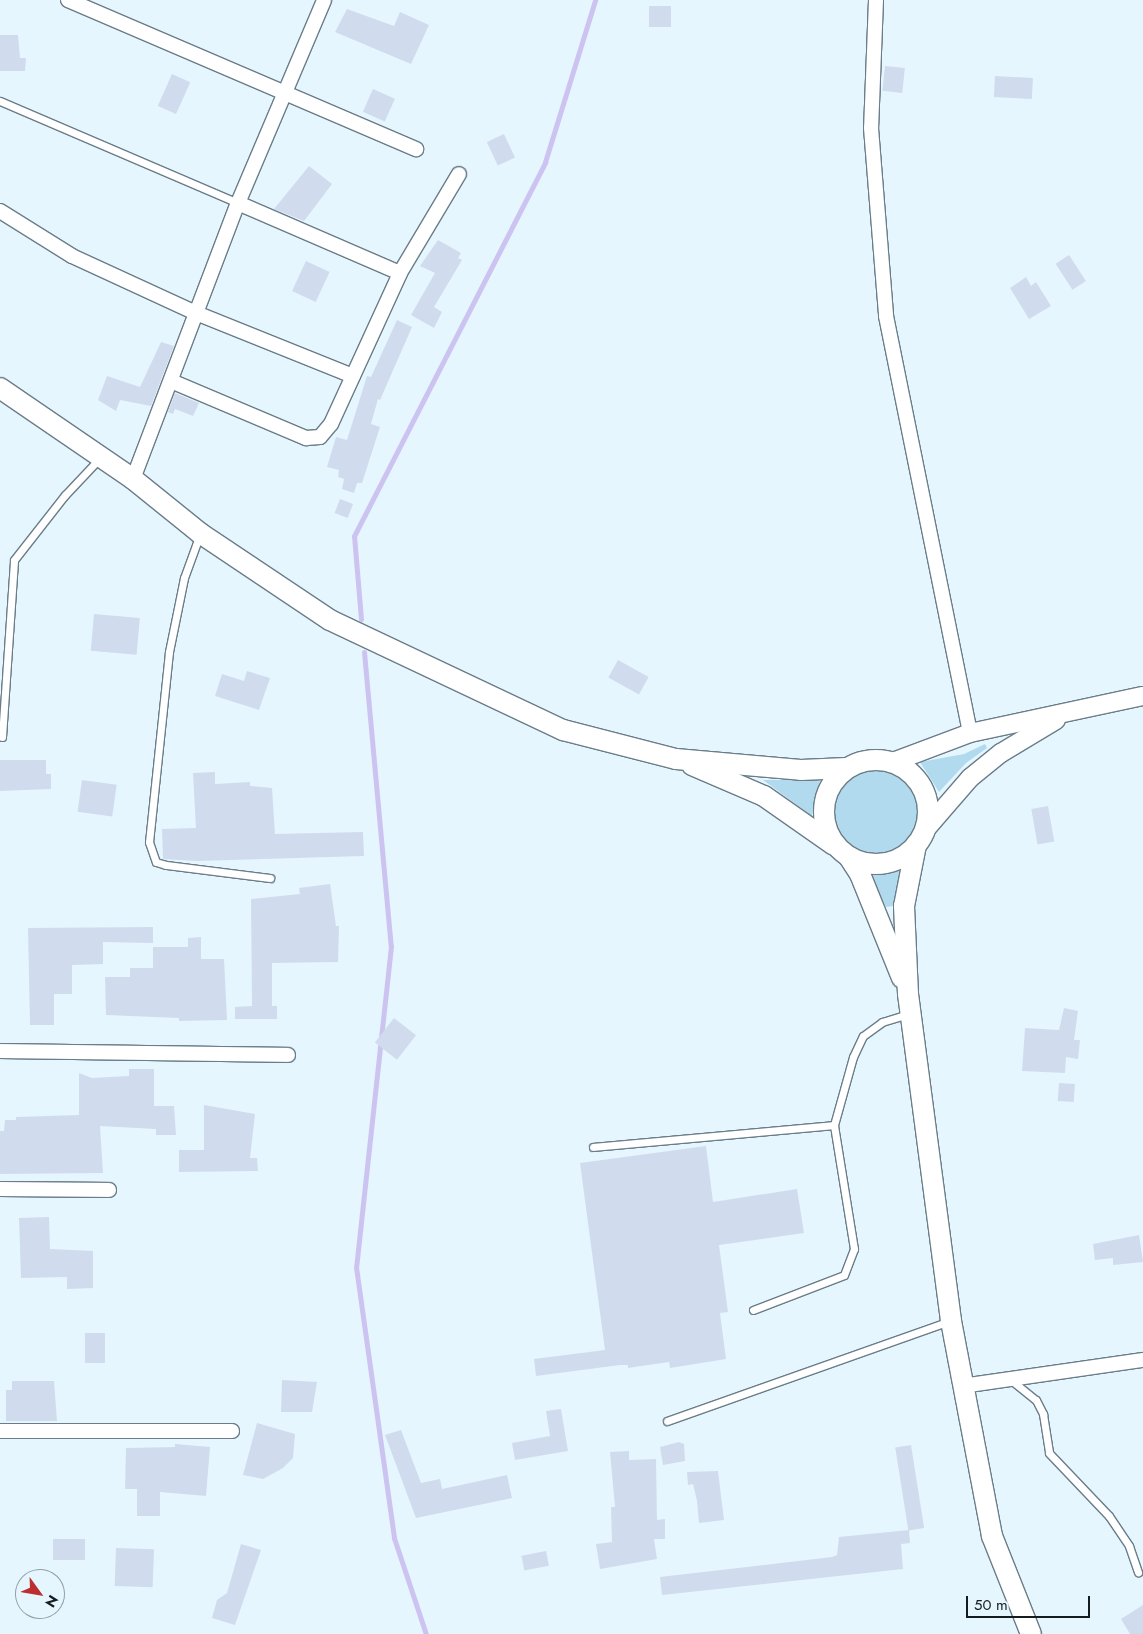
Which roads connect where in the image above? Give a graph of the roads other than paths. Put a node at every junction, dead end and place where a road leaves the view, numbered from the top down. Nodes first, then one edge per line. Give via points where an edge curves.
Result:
1 (68, 0) edge
2 (324, 0) edge
3 (876, 0) edge
4 (283, 94) junction
5 (0, 101) edge
6 (416, 149) dead end
7 (459, 174) dead end
8 (238, 204) junction
9 (0, 211) edge
10 (400, 273) junction
11 (196, 313) junction
12 (353, 376) junction
13 (171, 381) junction
14 (0, 388) edge
15 (100, 458) junction
16 (133, 479) junction
17 (200, 533) junction
18 (1143, 696) edge
19 (1065, 714) junction
20 (970, 732) junction
21 (2, 737) dead end
22 (676, 759) junction
23 (893, 762) junction
24 (990, 762) junction
25 (846, 768) junction
26 (920, 837) junction
27 (843, 852) junction
28 (270, 878) dead end
29 (909, 1004) junction
30 (0, 1051) edge
31 (288, 1055) dead end
32 (834, 1125) junction
33 (592, 1147) dead end
34 (0, 1188) edge
35 (109, 1190) dead end
36 (753, 1310) dead end
37 (951, 1321) junction
38 (1143, 1360) edge
39 (1010, 1379) junction
40 (962, 1386) junction
41 (667, 1421) dead end
42 (0, 1431) edge
43 (232, 1431) dead end
44 (1138, 1572) dead end
45 (1031, 1634) edge

1 - 4 street
2 - 4 street
3 - 20 street via 871,128 886,316
4 - 6 street
4 - 8 street
5 - 8 lane
7 - 10 street
8 - 10 street
8 - 11 street
9 - 11 street via 72,256
10 - 12 street
11 - 12 street
11 - 13 street
12 - 13 street via 332,424 320,437 306,438
13 - 16 street
14 - 15 main road
15 - 16 main road
15 - 21 lane via 65,495 14,560
16 - 17 main road
17 - 22 main road via 330,620 562,730
17 - 28 lane via 184,578 169,652 149,842 156,862 166,865
18 - 19 street
19 - 20 street
19 - 24 street
20 - 23 street
20 - 24 street via 990,742
22 - 25 main road via 800,770
22 - 27 main road via 764,796
23 - 25 main road via 877,759
23 - 26 main road via 908,770 923,789 928,813
24 - 26 street via 970,778
25 - 27 main road via 825,796 823,814 827,831
26 - 27 main road via 902,857 885,864 866,864
26 - 29 main road via 904,906
27 - 29 main road via 882,927
29 - 32 lane via 863,1036 853,1057
29 - 37 main road
30 - 31 street
32 - 33 lane
32 - 36 lane via 854,1249 844,1275
34 - 35 street
37 - 40 main road
37 - 41 lane
38 - 39 street
39 - 40 street
39 - 44 lane via 1036,1400 1043,1414 1049,1452 1109,1516 1129,1546
40 - 45 main road via 992,1536
42 - 43 street

